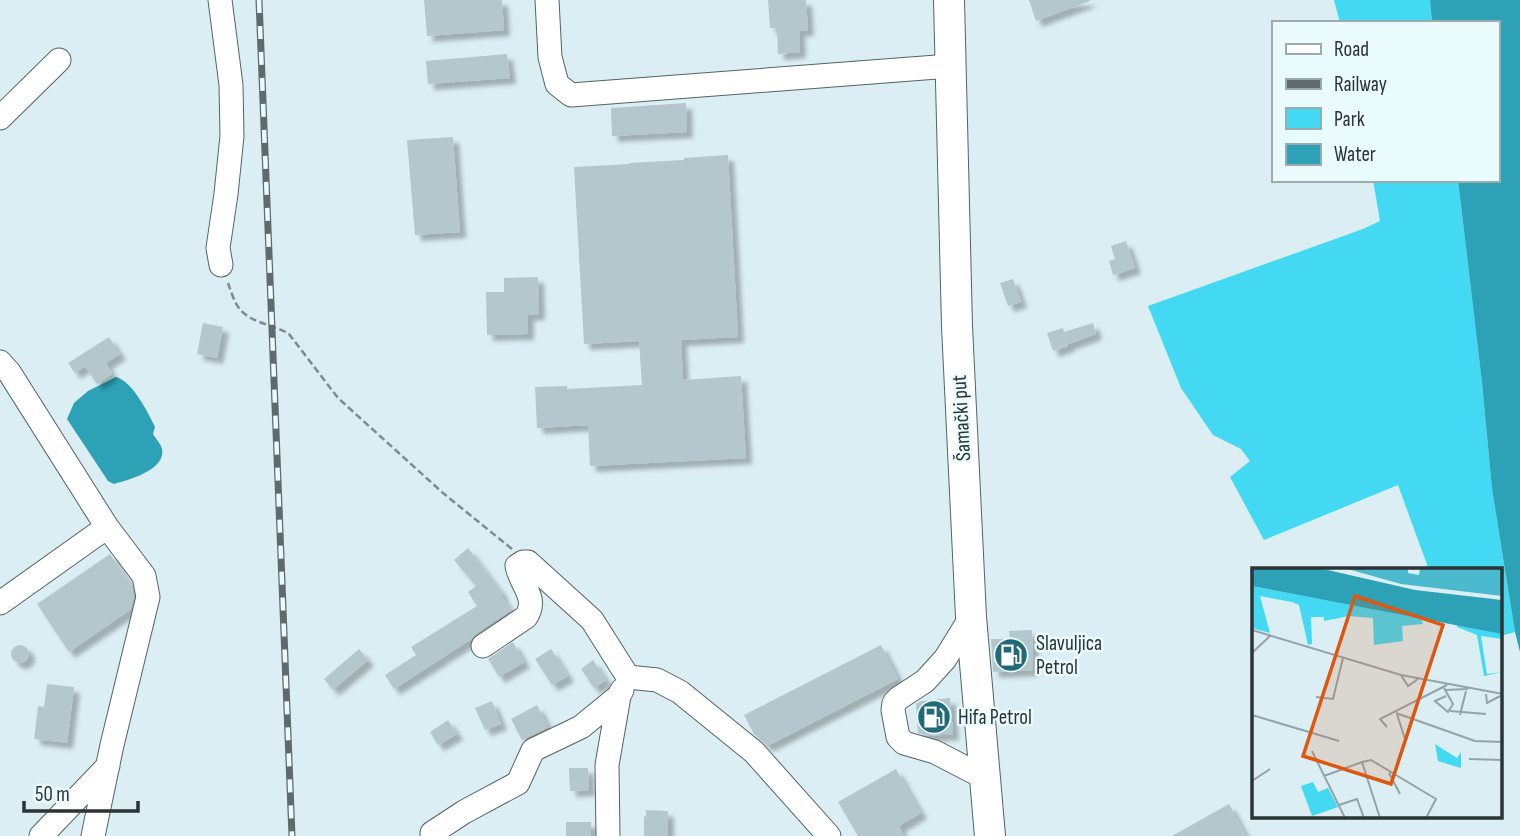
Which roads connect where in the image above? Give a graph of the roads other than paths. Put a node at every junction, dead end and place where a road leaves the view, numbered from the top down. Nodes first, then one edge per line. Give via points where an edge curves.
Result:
1 (220, 0) edge
2 (547, 0) edge
3 (949, 0) edge
4 (59, 60) dead end
5 (950, 66) junction
6 (0, 118) edge
7 (221, 265) road end
8 (0, 362) edge
9 (107, 527) junction
10 (0, 603) edge
11 (971, 617) junction
12 (483, 646) dead end
13 (624, 687) junction
14 (108, 766) junction
15 (985, 778) junction
16 (432, 833) dead end
17 (41, 836) edge
18 (93, 836) edge
19 (608, 836) edge
20 (829, 836) edge
21 (990, 836) edge

1 - 7 street via 232,136 218,248
2 - 5 street via 550,57 557,84 571,95
3 - 5 main road, Šamački put
4 - 6 street
5 - 11 main road, Šamački put
8 - 9 street
9 - 10 street
9 - 14 street via 144,576 148,597
11 - 15 main road, Šamački put
11 - 15 street via 945,659 925,681 899,698 893,709 898,737 904,743 935,752
12 - 13 street via 530,611 529,592 517,566 528,562 592,620
13 - 16 street via 581,727 533,750 518,783
13 - 19 street via 607,765
13 - 20 street via 657,680 680,692 754,752
14 - 17 street
14 - 18 street
15 - 21 main road, Šamački put

